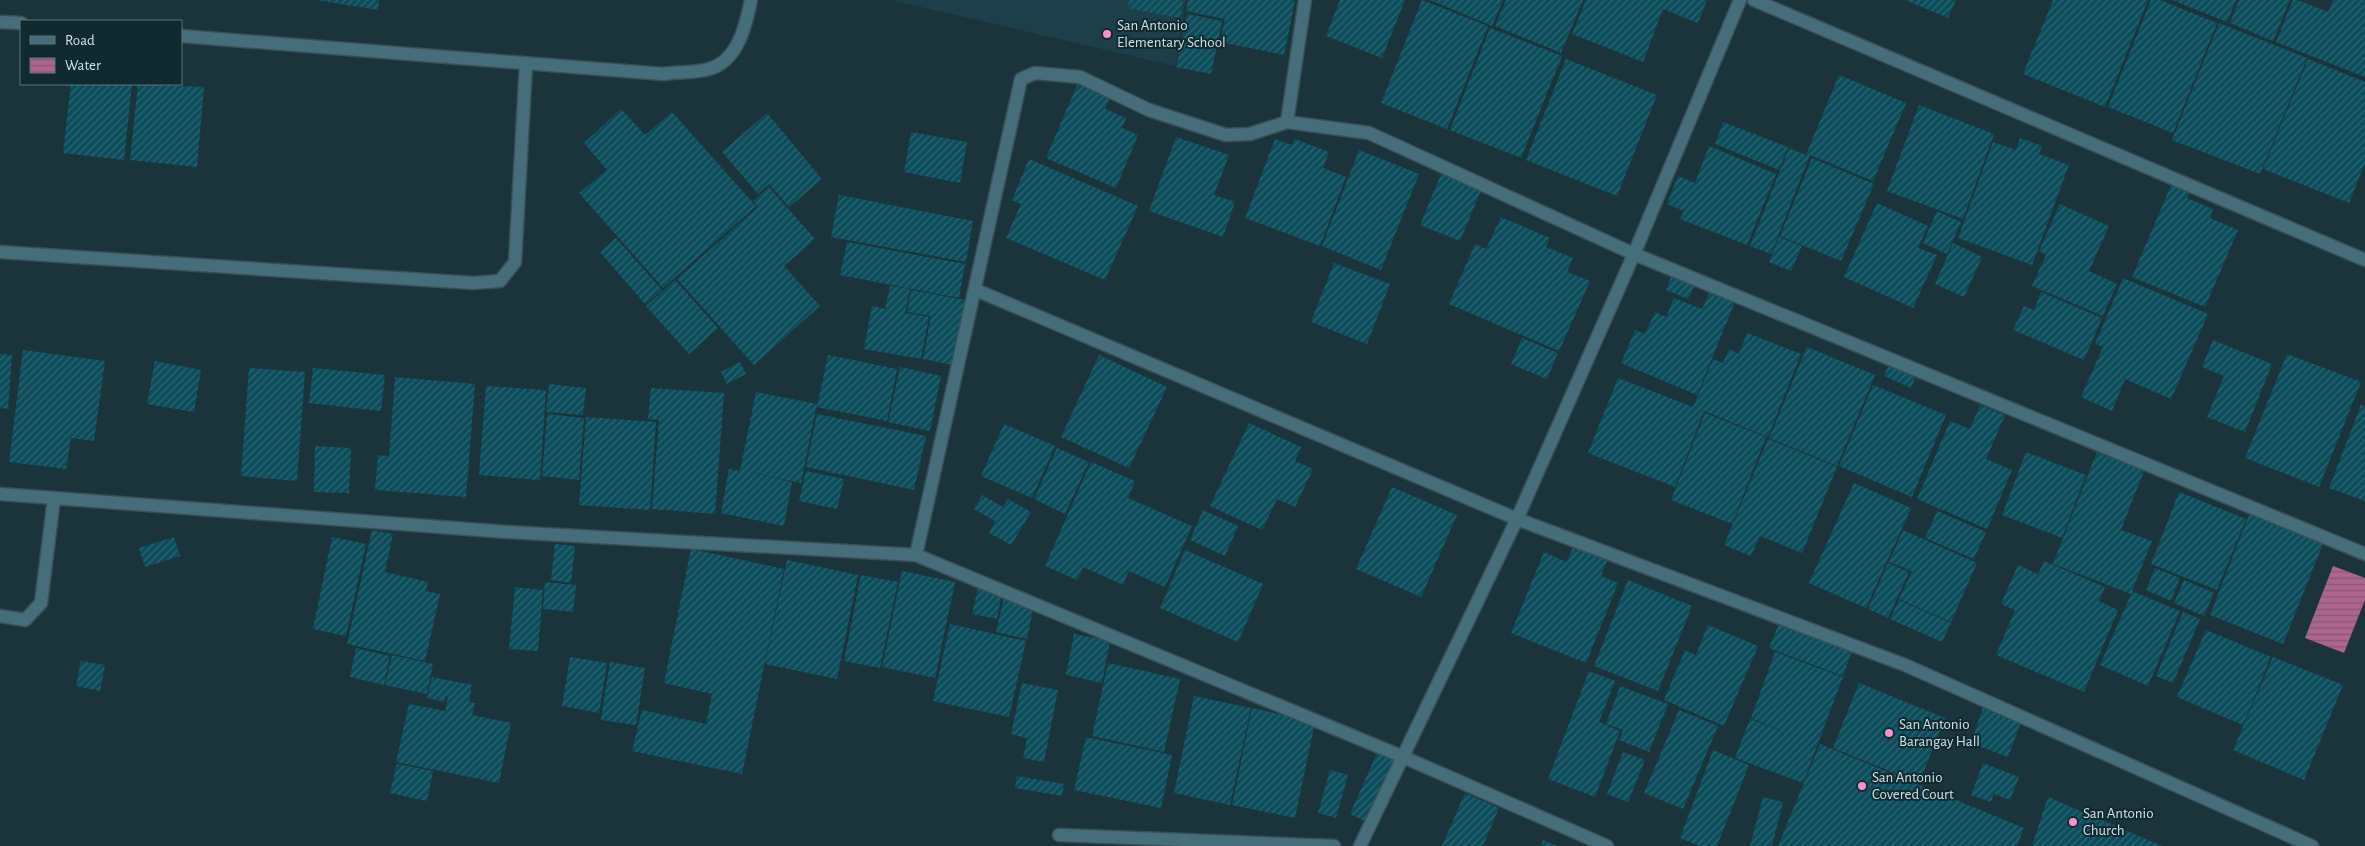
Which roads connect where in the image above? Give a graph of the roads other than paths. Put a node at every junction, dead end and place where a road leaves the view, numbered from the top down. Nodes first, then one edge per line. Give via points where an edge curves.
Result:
1 (751, 0) edge
2 (1305, 0) edge
3 (1740, 0) edge
4 (1754, 0) edge
5 (0, 22) edge
6 (20, 23) edge
7 (182, 36) edge
8 (526, 64) junction
9 (1287, 122) junction
10 (0, 252) edge
11 (1634, 254) junction
12 (2365, 260) edge
13 (976, 290) junction
14 (0, 494) edge
15 (54, 498) junction
16 (1517, 518) junction
17 (2365, 554) edge
18 (916, 555) junction
19 (0, 616) edge
20 (1401, 756) junction
21 (1058, 834) dead end
22 (1334, 846) edge
23 (1360, 846) edge
24 (1607, 846) edge
25 (2312, 846) edge

1 - 8 street via 746,28 734,49 710,69 663,74
2 - 9 street
3 - 11 street
4 - 12 street
5 - 6 street
7 - 8 street
8 - 10 street via 515,262 500,280 472,283
9 - 11 street via 1369,134
9 - 13 street via 1250,134 1226,135 1148,110 1080,77 1035,73 1021,79
11 - 16 street
11 - 17 street
13 - 16 street
13 - 18 street
14 - 15 street
15 - 18 street via 507,532
15 - 19 street via 41,603 26,620
16 - 20 street
16 - 25 street via 1905,665
18 - 20 street
20 - 23 street
20 - 24 street
21 - 22 street

